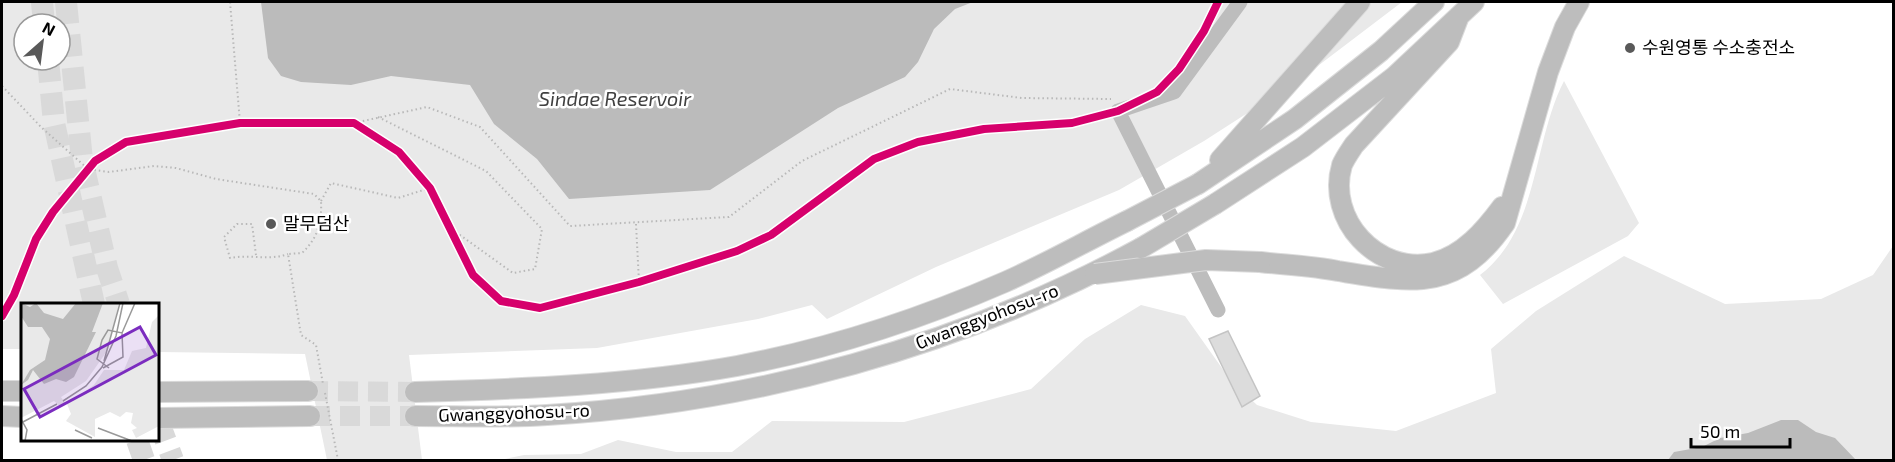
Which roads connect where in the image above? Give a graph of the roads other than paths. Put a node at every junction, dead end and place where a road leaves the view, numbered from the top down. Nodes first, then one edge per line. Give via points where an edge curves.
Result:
1 (1240, 2) edge
2 (1360, 2) edge
3 (1434, 2) edge
4 (1474, 2) edge
5 (1579, 2) edge
6 (1459, 16) junction
7 (1198, 184) junction
8 (1513, 192) junction
9 (1095, 273) junction
10 (1218, 310) dead end
11 (2, 391) edge
12 (308, 391) tunnel mouth
13 (21, 392) edge
14 (159, 392) edge
15 (416, 393) tunnel mouth
16 (2, 416) edge
17 (310, 416) tunnel mouth
18 (415, 416) tunnel mouth
19 (21, 417) edge
20 (159, 418) edge

1 - 10 street via 1174,92 1118,111
2 - 7 main road
3 - 7 main road, Gwanggyohosu-ro via 1381,51 1295,119
4 - 6 main road, Gwanggyohosu-ro
5 - 8 main road via 1548,72
6 - 8 main road via 1449,42 1354,145 1343,163 1339,185 1343,210 1353,232 1370,249 1412,265 1434,263 1471,244
6 - 9 main road, Gwanggyohosu-ro, bridge via 1394,77 1312,140 1215,204
7 - 15 main road, Gwanggyohosu-ro, bridge via 1006,282 866,333 737,366 542,388
8 - 9 main road, bridge via 1506,223 1475,259 1446,274 1405,282 1260,262 1206,261
9 - 18 main road, Gwanggyohosu-ro via 1014,309 874,360 740,391 546,415
11 - 13 main road
12 - 14 main road
16 - 19 main road
17 - 20 main road

